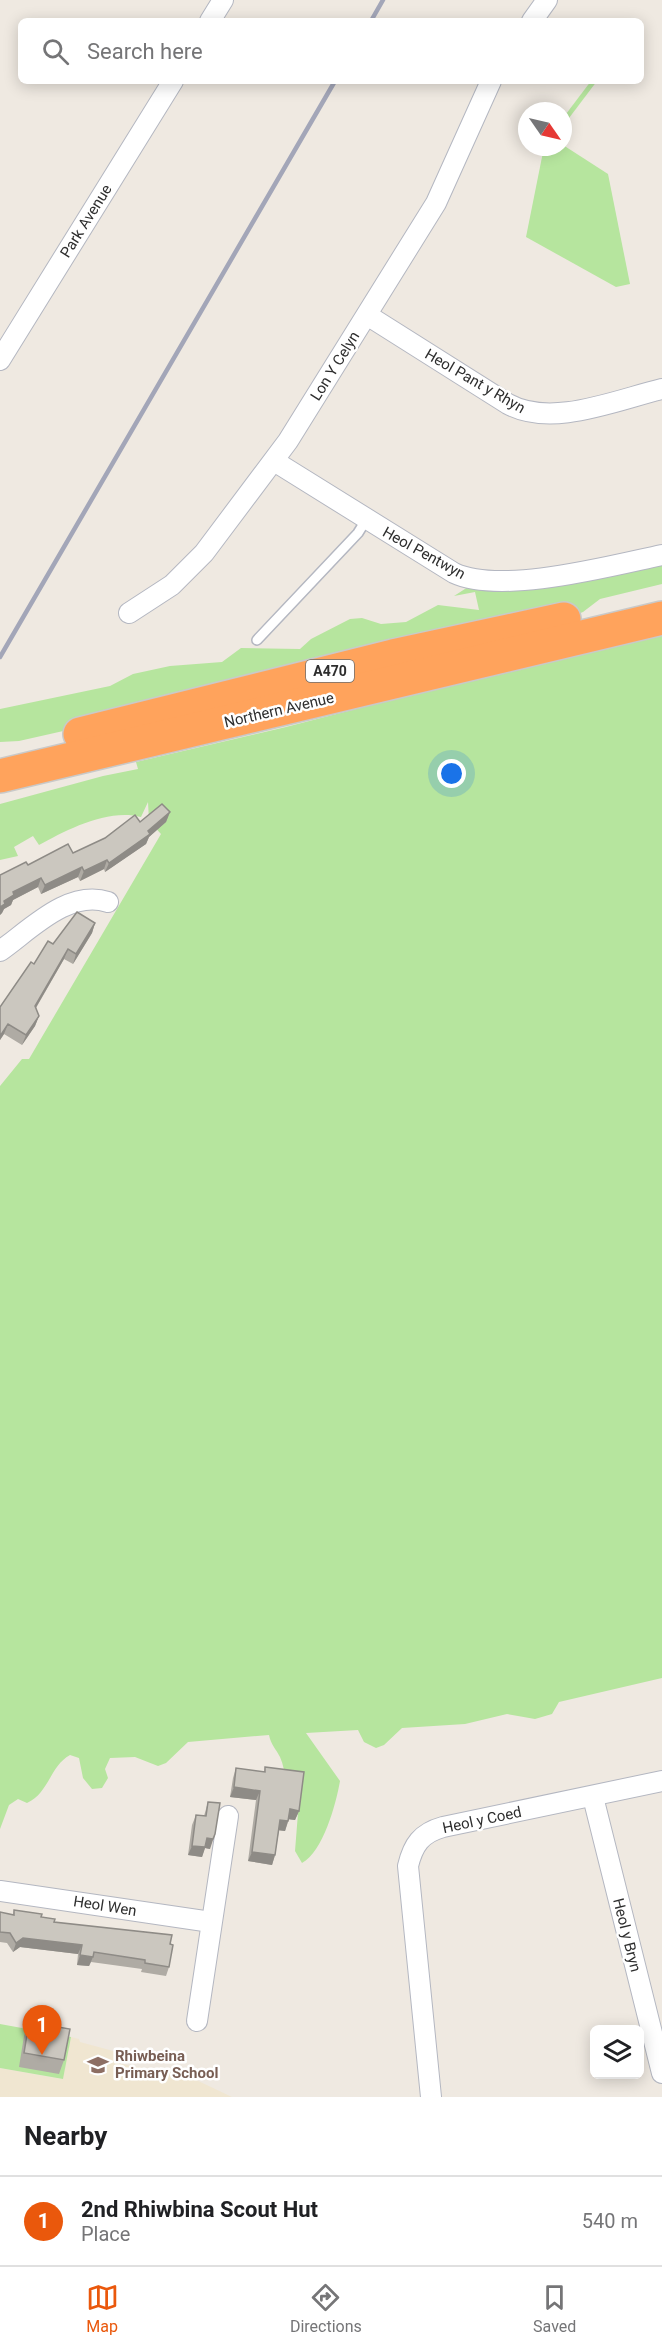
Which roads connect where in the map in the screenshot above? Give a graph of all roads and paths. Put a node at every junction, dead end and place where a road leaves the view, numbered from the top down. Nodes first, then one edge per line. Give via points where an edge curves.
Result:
1 (223, 0) edge
2 (547, 0) edge
3 (212, 18) edge
4 (534, 18) edge
5 (171, 84) edge
6 (490, 84) edge
7 (366, 315) junction
8 (0, 360) edge
9 (662, 389) edge
10 (274, 461) junction
11 (366, 520) junction
12 (662, 555) edge
13 (662, 597) edge
14 (129, 613) dead end
15 (662, 618) edge
16 (257, 640) dead end
17 (0, 753) edge
18 (0, 776) edge
19 (108, 902) dead end
20 (0, 951) edge
21 (662, 1781) edge
22 (593, 1797) junction
23 (228, 1816) dead end
24 (0, 1891) edge
25 (211, 1922) junction
26 (197, 2021) dead end
27 (662, 2073) edge
28 (431, 2097) edge

1 - 3 street
2 - 4 street
5 - 8 street, Park Avenue
6 - 7 street, Lon Y Celyn via 436,203
7 - 9 street, Heol Pant y Rhyn via 508,404 531,413 554,415
7 - 10 street, Lon Y Celyn
10 - 11 street, Heol Pentwyn
10 - 14 street, Lon Y Celyn via 196,561 172,585
11 - 12 street, Heol Pentwyn via 454,573 479,580 559,576
11 - 16 lane
13 - 17 highway, Northern Avenue / A470 via 393,656
15 - 18 highway, Northern Avenue / A470
19 - 20 street via 87,899 68,904
21 - 22 street, Heol y Coed
22 - 27 street, Heol y Bryn
22 - 28 street, Heol y Coed via 430,1830 412,1851 408,1866
23 - 25 street
24 - 25 street, Heol Wen
25 - 26 street

